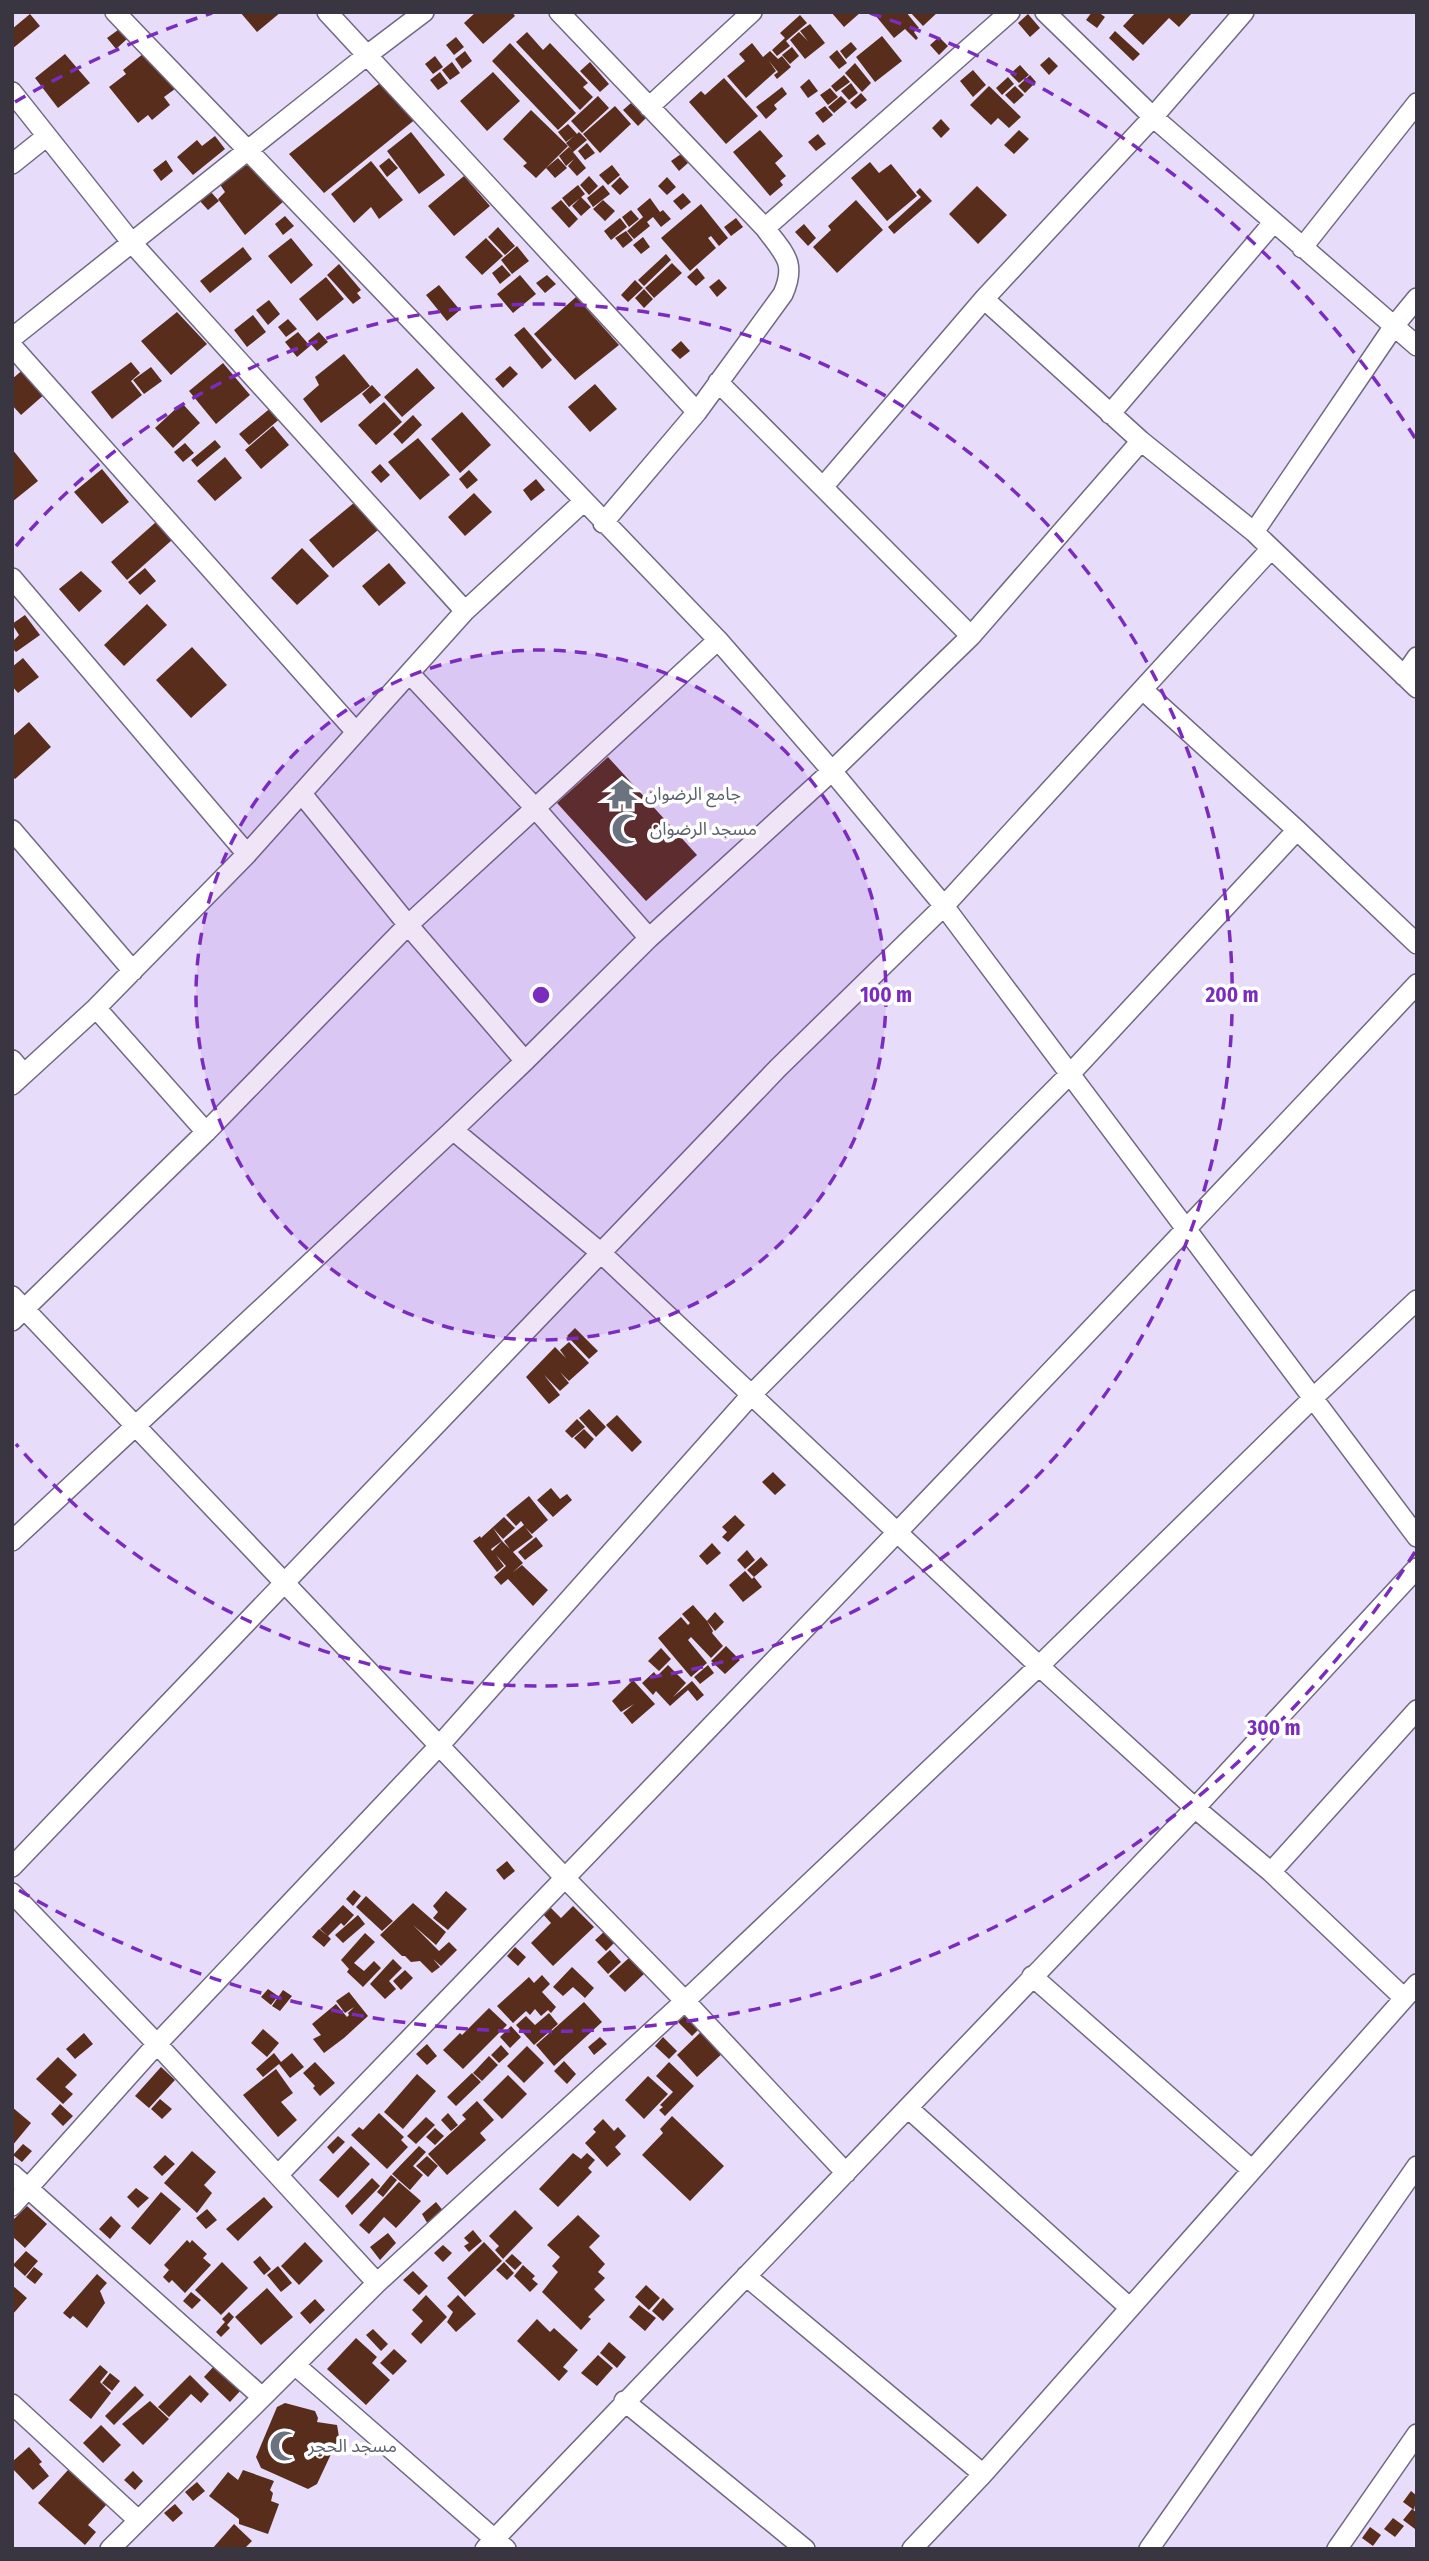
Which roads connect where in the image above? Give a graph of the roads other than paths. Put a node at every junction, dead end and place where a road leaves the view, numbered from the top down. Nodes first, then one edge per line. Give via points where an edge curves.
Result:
1 (115, 12) edge
2 (327, 12) edge
3 (424, 12) edge
4 (559, 12) edge
5 (752, 12) edge
6 (1010, 12) edge
7 (1045, 12) edge
8 (1244, 12) edge
9 (366, 56) junction
10 (12, 92) edge
11 (1417, 103) edge
12 (649, 107) junction
13 (1153, 117) junction
14 (47, 136) junction
15 (247, 151) junction
16 (12, 164) edge
17 (1273, 223) junction
18 (765, 228) junction
19 (132, 243) junction
20 (1302, 248) junction
21 (1417, 298) edge
22 (984, 299) junction
23 (1394, 326) junction
24 (12, 338) edge
25 (12, 346) edge
26 (1417, 346) edge
27 (718, 382) junction
28 (697, 412) junction
29 (1110, 414) junction
30 (1141, 441) junction
31 (823, 487) junction
32 (583, 502) junction
33 (603, 523) junction
34 (1254, 533) junction
35 (1270, 550) junction
36 (12, 578) edge
37 (465, 611) junction
38 (971, 636) junction
39 (718, 640) junction
40 (1417, 657) edge
41 (410, 674) junction
42 (1410, 682) edge
43 (1143, 690) junction
44 (356, 732) junction
45 (832, 771) junction
46 (302, 794) junction
47 (536, 809) junction
48 (12, 830) edge
49 (1297, 830) junction
50 (247, 854) junction
51 (944, 906) junction
52 (408, 925) junction
53 (649, 938) junction
54 (1417, 944) edge
55 (134, 971) junction
56 (1417, 984) edge
57 (96, 1008) junction
58 (525, 1061) junction
59 (16, 1073) edge
60 (1070, 1074) junction
61 (453, 1130) junction
62 (206, 1132) junction
63 (1187, 1229) junction
64 (600, 1252) junction
65 (1417, 1300) edge
66 (16, 1309) edge
67 (752, 1394) junction
68 (1313, 1398) junction
69 (136, 1427) junction
70 (897, 1532) junction
71 (1417, 1537) edge
72 (12, 1541) edge
73 (1417, 1568) edge
74 (285, 1583) junction
75 (1039, 1665) junction
76 (1417, 1710) edge
77 (439, 1746) junction
78 (1195, 1808) junction
79 (12, 1867) edge
80 (1271, 1872) junction
81 (565, 1878) junction
82 (12, 1893) edge
83 (1032, 1976) junction
84 (1410, 1991) edge
85 (685, 2001) junction
86 (157, 2044) junction
87 (908, 2108) junction
88 (1417, 2166) edge
89 (1252, 2170) junction
90 (846, 2173) junction
91 (12, 2174) edge
92 (278, 2175) junction
93 (29, 2188) junction
94 (12, 2206) edge
95 (746, 2276) junction
96 (377, 2283) junction
97 (1130, 2308) junction
98 (295, 2365) junction
99 (262, 2397) junction
100 (624, 2401) junction
101 (12, 2404) edge
102 (1417, 2434) edge
103 (983, 2474) junction
104 (138, 2520) junction
105 (495, 2546) edge
106 (110, 2549) edge
107 (805, 2549) edge
108 (912, 2549) edge
109 (1149, 2549) edge
110 (1337, 2549) edge

1 - 15 street
2 - 9 street
3 - 9 street
4 - 12 street
5 - 12 street
6 - 18 street
7 - 13 street
8 - 13 street
9 - 15 street
9 - 28 street
10 - 14 street
11 - 20 street
12 - 18 street
13 - 17 street
13 - 22 street
14 - 16 street
14 - 19 street
15 - 19 street
15 - 32 street
17 - 20 street
17 - 29 street
18 - 27 street via 786,257 791,276 783,294
19 - 24 street
19 - 37 street
20 - 23 street
21 - 23 street
22 - 29 street
22 - 31 street
23 - 26 street
23 - 34 street
25 - 44 street
27 - 28 street
27 - 31 street
28 - 33 street
29 - 30 street
30 - 34 street
30 - 38 street
31 - 38 street
32 - 33 street
32 - 37 street
33 - 39 street
34 - 35 street
35 - 42 street
35 - 43 street
36 - 50 street
37 - 41 street
38 - 45 street
39 - 45 street
39 - 47 street
40 - 42 street
41 - 44 street
41 - 47 street
43 - 49 street
43 - 51 street
44 - 46 street
45 - 51 street
45 - 53 street
46 - 50 street
46 - 52 street
47 - 52 street
47 - 53 street
48 - 55 street
49 - 54 street
49 - 60 street
50 - 55 street
51 - 60 street
51 - 64 street via 778,1068
52 - 58 street
52 - 62 street
53 - 58 street
55 - 57 street
56 - 63 street
57 - 59 street
57 - 62 street
58 - 61 street
60 - 63 street
60 - 67 street
61 - 64 street
61 - 69 street
62 - 66 street
63 - 68 street
63 - 70 street
64 - 67 street
64 - 74 street
65 - 68 street
66 - 69 street
67 - 70 street
67 - 77 street
68 - 71 street
68 - 75 street
69 - 72 street
69 - 74 street
70 - 75 street
70 - 81 street
73 - 78 street
74 - 77 street
74 - 79 street
75 - 78 street
75 - 85 street
76 - 80 street
77 - 81 street
77 - 86 street
78 - 80 street
78 - 83 street
80 - 84 street
81 - 85 street
81 - 92 street
82 - 86 street
83 - 87 street
83 - 89 street
84 - 89 street
85 - 90 street
85 - 96 street
86 - 92 street
86 - 93 street
87 - 90 street
87 - 97 street
88 - 109 street
89 - 97 street
90 - 95 street
91 - 93 street
92 - 96 street
93 - 94 street
93 - 99 street
95 - 100 street
95 - 103 street
96 - 98 street
97 - 103 street
98 - 99 street
98 - 105 street
99 - 104 street
100 - 105 street
100 - 107 street
101 - 104 street
102 - 110 street
103 - 108 street
104 - 106 street

